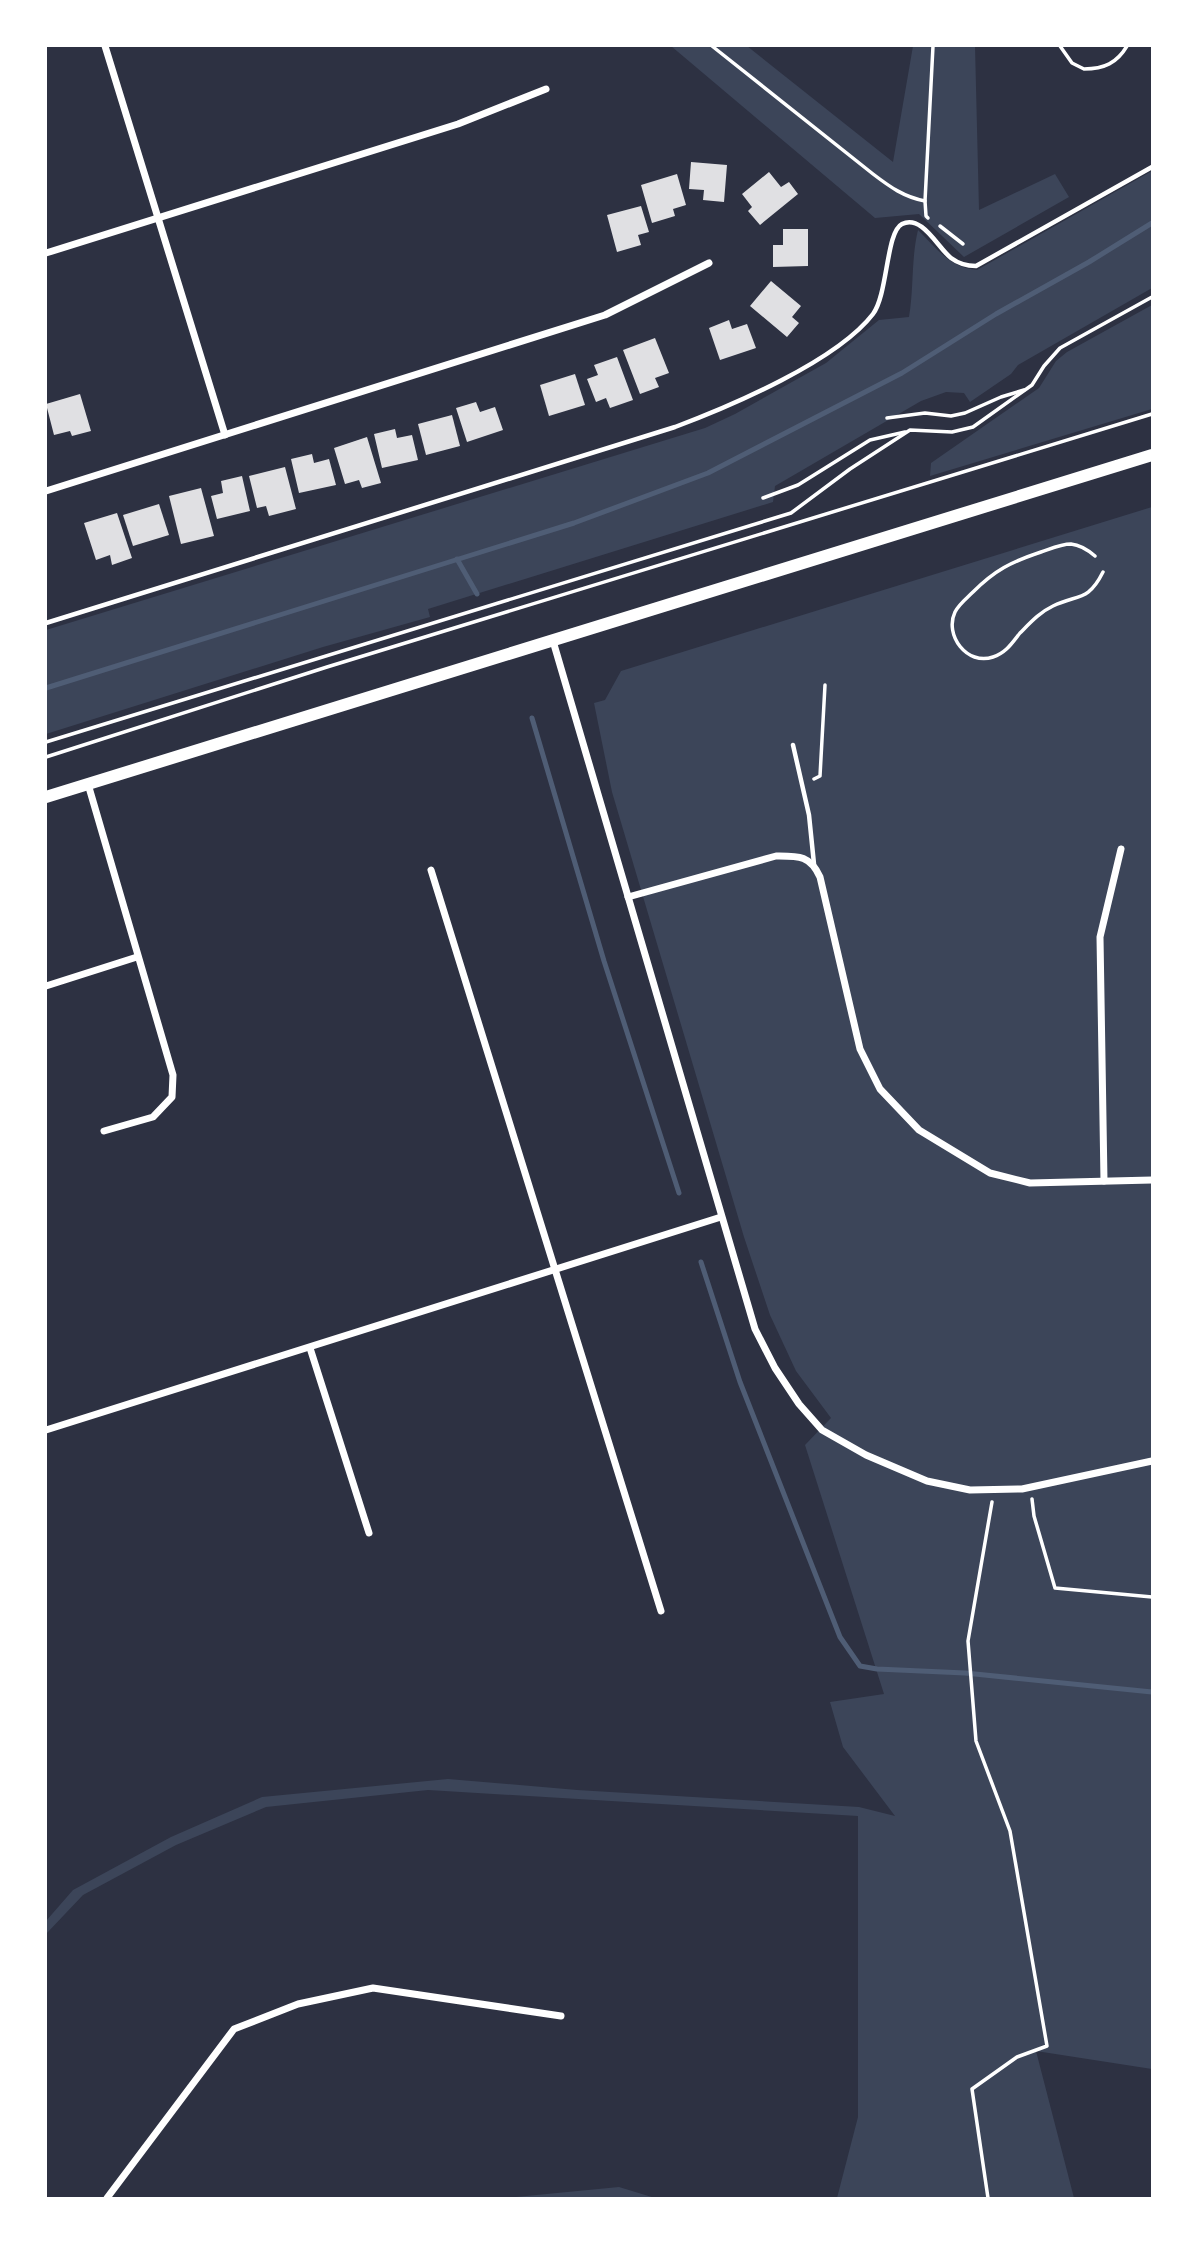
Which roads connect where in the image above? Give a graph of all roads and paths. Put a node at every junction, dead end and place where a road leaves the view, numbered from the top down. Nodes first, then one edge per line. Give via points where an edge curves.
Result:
1 (105, 46) edge
2 (712, 46) edge
3 (933, 46) edge
4 (1060, 46) edge
5 (1127, 46) edge
6 (546, 89) dead end
7 (1153, 167) edge
8 (925, 201) junction
9 (158, 218) junction
10 (963, 244) dead end
11 (46, 253) edge
12 (709, 263) dead end
13 (1153, 297) edge
14 (1026, 390) junction
15 (1153, 414) edge
16 (887, 418) dead end
17 (910, 430) junction
18 (225, 435) junction
19 (1153, 455) edge
20 (46, 491) edge
21 (764, 498) dead end
22 (1095, 556) dead end
23 (1103, 572) dead end
24 (46, 623) edge
25 (553, 640) junction
26 (825, 685) dead end
27 (46, 742) edge
28 (793, 745) dead end
29 (46, 757) edge
30 (814, 779) dead end
31 (88, 784) junction
32 (46, 797) edge
33 (1121, 849) dead end
34 (814, 864) junction
35 (430, 870) dead end
36 (628, 897) junction
37 (137, 957) junction
38 (46, 986) edge
39 (103, 1131) dead end
40 (1153, 1180) edge
41 (1104, 1181) junction
42 (721, 1217) junction
43 (555, 1270) junction
44 (310, 1348) junction
45 (46, 1430) edge
46 (1153, 1461) edge
47 (1031, 1487) junction
48 (994, 1490) junction
49 (369, 1533) dead end
50 (1153, 1597) edge
51 (661, 1611) dead end
52 (561, 2016) dead end
53 (107, 2199) edge
54 (988, 2199) edge

1 - 9 street
2 - 8 path via 895,191
3 - 8 path
4 - 5 path via 1072,63 1084,69 1110,64
6 - 9 street via 458,124
7 - 24 lane via 976,266 964,266 950,257 919,224 902,224 894,232 883,293 873,313 819,358 707,415
8 - 10 path via 926,216
9 - 11 street
9 - 18 street
12 - 18 street via 605,315
13 - 14 path via 1060,348
14 - 16 path via 958,415
14 - 17 path via 973,426 952,432
15 - 29 path
17 - 21 path via 870,440 798,485
17 - 27 path via 791,513
18 - 20 street
19 - 25 main road
22 - 23 path via 1071,544 995,571 955,612 956,641 975,658 990,659 1006,650 1040,614 1082,597
25 - 31 main road
25 - 36 street
26 - 30 path via 820,776
28 - 34 lane via 809,815
31 - 32 main road
31 - 37 street
33 - 41 street via 1100,937
34 - 36 street via 798,856 776,856
34 - 41 street via 860,1049 880,1089 919,1130 990,1173 1030,1183
35 - 43 street
36 - 42 street
37 - 38 street
37 - 39 street via 173,1075 172,1097 153,1116
40 - 41 street
42 - 43 street
42 - 48 street via 760,1339 799,1404 822,1430 926,1481
43 - 44 street
43 - 51 street
44 - 45 street
44 - 49 street
46 - 47 street
47 - 48 street
47 - 50 path via 1034,1516 1055,1588
48 - 54 path via 968,1641 976,1741 1010,1831 1048,2046 1017,2057 972,2089
52 - 53 street via 373,1988 298,2004 234,2029

